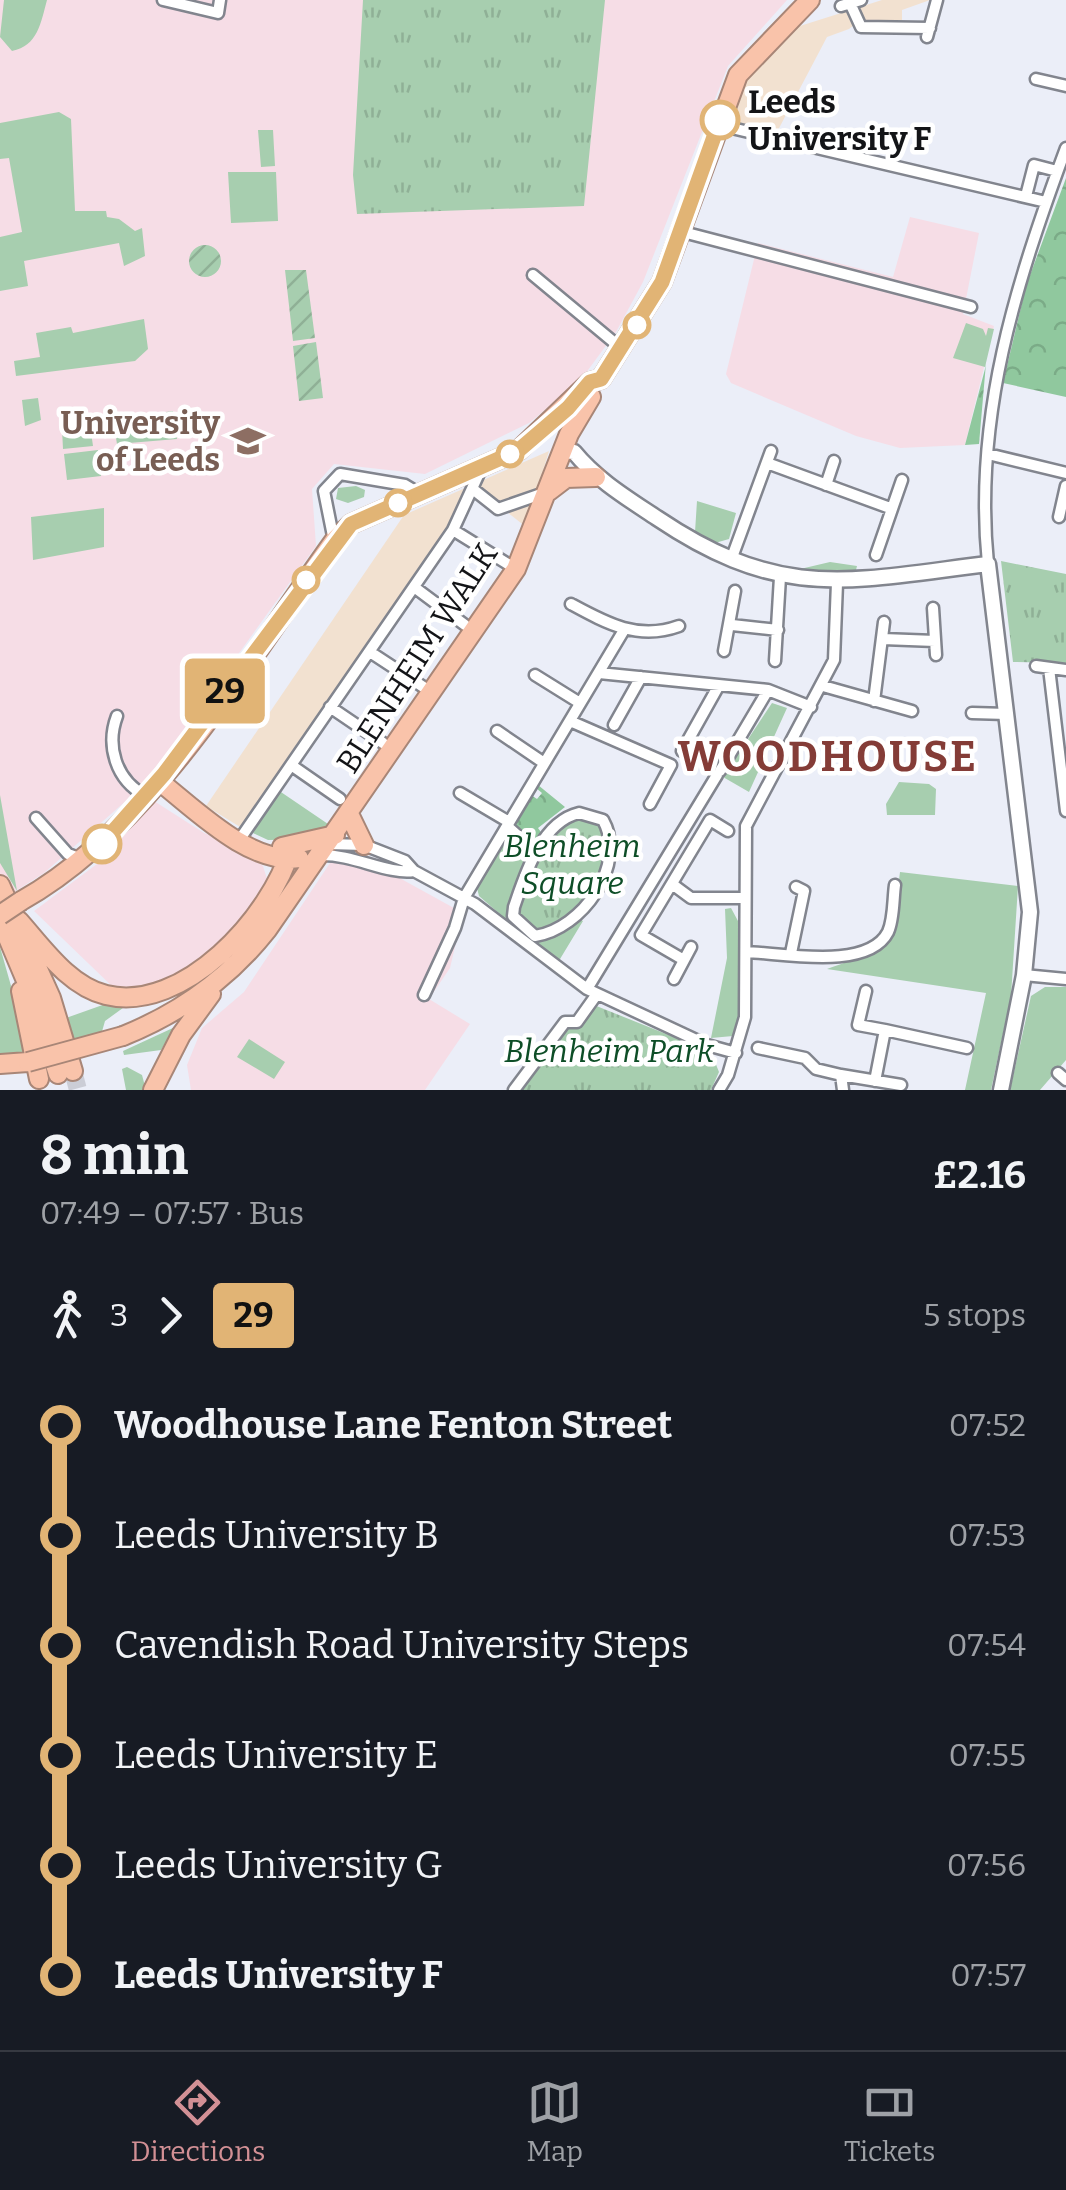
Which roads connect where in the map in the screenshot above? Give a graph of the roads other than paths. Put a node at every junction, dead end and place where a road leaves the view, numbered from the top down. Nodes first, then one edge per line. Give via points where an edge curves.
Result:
1 (163, 0) edge
2 (220, 0) edge
3 (810, 0) edge
4 (937, 0) edge
5 (851, 3) edge
6 (1036, 79) dead end
7 (1066, 86) edge
8 (718, 125) junction
9 (1066, 148) edge
10 (1057, 172) junction
11 (1026, 196) junction
12 (1046, 202) junction
13 (683, 232) junction
14 (533, 274) dead end
15 (971, 307) dead end
16 (622, 348) junction
17 (601, 379) junction
18 (556, 418) junction
19 (519, 450) junction
20 (562, 451) junction
21 (771, 451) dead end
22 (988, 454) junction
23 (834, 461) dead end
24 (767, 464) junction
25 (481, 469) junction
26 (1066, 473) edge
27 (596, 477) junction
28 (902, 480) dead end
29 (826, 485) junction
30 (1066, 486) edge
31 (474, 490) junction
32 (549, 491) junction
33 (420, 494) junction
34 (890, 508) junction
35 (1058, 517) dead end
36 (453, 530) junction
37 (334, 542) junction
38 (876, 554) dead end
39 (731, 560) junction
40 (988, 564) junction
41 (516, 568) junction
42 (780, 577) junction
43 (837, 582) junction
44 (414, 587) junction
45 (735, 591) dead end
46 (571, 604) dead end
47 (933, 608) dead end
48 (884, 622) dead end
49 (465, 624) dead end
50 (679, 626) dead end
51 (732, 626) junction
52 (624, 630) junction
53 (778, 630) junction
54 (883, 639) junction
55 (935, 642) junction
56 (724, 651) dead end
57 (370, 652) junction
58 (936, 655) dead end
59 (775, 661) dead end
60 (1036, 666) dead end
61 (1049, 668) junction
62 (1066, 670) edge
63 (598, 673) junction
64 (535, 675) dead end
65 (641, 678) junction
66 (720, 686) junction
67 (823, 686) junction
68 (768, 690) junction
69 (431, 692) junction
70 (874, 701) junction
71 (580, 703) junction
72 (811, 707) junction
73 (330, 708) junction
74 (912, 710) dead end
75 (972, 714) dead end
76 (1007, 714) junction
77 (118, 716) dead end
78 (570, 721) junction
79 (614, 726) dead end
80 (497, 731) dead end
81 (383, 744) dead end
82 (682, 751) dead end
83 (544, 764) junction
84 (291, 765) junction
85 (157, 788) junction
86 (460, 793) dead end
87 (650, 804) dead end
88 (345, 806) junction
89 (1066, 811) edge
90 (36, 818) dead end
91 (508, 824) junction
92 (728, 832) dead end
93 (240, 839) junction
94 (328, 845) junction
95 (364, 845) junction
96 (536, 852) junction
97 (279, 853) junction
98 (85, 860) junction
99 (414, 871) junction
100 (672, 884) junction
101 (0, 885) edge
102 (894, 885) dead end
103 (796, 887) dead end
104 (272, 894) junction
105 (464, 898) junction
106 (743, 898) junction
107 (6, 921) edge
108 (690, 948) dead end
109 (746, 952) junction
110 (791, 953) junction
111 (684, 960) junction
112 (226, 974) junction
113 (1024, 975) junction
114 (674, 979) dead end
115 (1066, 979) edge
116 (866, 991) dead end
117 (592, 992) junction
118 (424, 995) dead end
119 (885, 1030) junction
120 (758, 1048) dead end
121 (966, 1048) dead end
122 (736, 1053) junction
123 (0, 1064) edge
124 (841, 1075) junction
125 (875, 1081) junction
126 (901, 1085) dead end
127 (153, 1090) edge
128 (514, 1090) edge
129 (719, 1090) edge
130 (842, 1090) edge
131 (1002, 1090) edge

1 - 2 street via 218,12
3 - 8 highway via 748,62
4 - 5 street via 928,32 861,27
6 - 7 street
8 - 11 street
8 - 13 highway
9 - 10 street
10 - 11 street via 1034,165
10 - 12 street
11 - 12 street
12 - 22 street via 1007,316
13 - 15 street
13 - 16 highway
14 - 16 street
16 - 17 highway
17 - 18 highway
17 - 20 highway, BLENHEIM WALK
18 - 19 highway
18 - 20 highway via 551,432
19 - 20 highway via 539,444
19 - 25 highway
20 - 27 street via 574,452
20 - 32 highway, BLENHEIM WALK
21 - 24 street
22 - 26 street
22 - 40 street
23 - 29 street
24 - 29 street
24 - 39 street
25 - 31 street
25 - 33 highway
27 - 32 highway via 566,478
27 - 39 street
28 - 34 street
29 - 34 street
30 - 35 street
31 - 32 street via 498,508
31 - 36 street
32 - 41 highway, BLENHEIM WALK
33 - 37 highway via 351,524
33 - 37 street via 405,485 340,474 324,491
34 - 38 street
36 - 41 street
36 - 44 street
37 - 85 highway
39 - 42 street
40 - 43 street
40 - 76 street
41 - 69 highway, BLENHEIM WALK
42 - 43 street
42 - 53 street
43 - 67 street via 838,632
44 - 49 street
44 - 57 street
45 - 51 street
46 - 52 street
47 - 55 street
48 - 54 street
50 - 52 street
51 - 53 street
51 - 56 street
52 - 63 street
53 - 59 street
54 - 55 street
54 - 70 street
55 - 58 street
57 - 69 street
57 - 73 street
60 - 61 street
61 - 62 street
61 - 89 street
63 - 65 street
63 - 71 street
64 - 71 street
65 - 66 street
65 - 79 street
66 - 68 street
66 - 82 street
67 - 70 street
67 - 72 street
68 - 72 street
68 - 117 street
69 - 88 highway, BLENHEIM WALK
70 - 74 street
71 - 78 street
72 - 106 street via 746,826
73 - 81 street
73 - 84 street
75 - 76 street
76 - 113 street via 1030,912
77 - 85 street via 116,767 123,780
78 - 83 street
78 - 87 street via 671,765
80 - 83 street
83 - 91 street
84 - 88 street
84 - 93 street
85 - 93 highway
85 - 98 highway
86 - 91 street
88 - 94 highway, BLENHEIM WALK
88 - 95 highway
90 - 98 street via 68,854
91 - 96 street
91 - 105 street
92 - 100 street via 710,820
93 - 97 highway
94 - 95 street
94 - 97 highway
94 - 99 street via 402,873
94 - 112 highway, BLENHEIM WALK
95 - 99 street
96 - 96 street via 513,916 540,936 573,915 606,880 609,830 603,820 571,814
97 - 104 highway
97 - 104 highway
98 - 107 highway, bridge via 21,901
99 - 105 street
100 - 106 street via 691,898
100 - 111 street via 642,935
101 - 107 highway
102 - 110 street via 890,929 878,944 850,956
103 - 110 street via 804,891
104 - 107 highway via 228,946 158,994 106,995 84,985
105 - 117 street
105 - 118 street
106 - 109 street
107 - 107 highway via 57,1075
108 - 111 street
109 - 110 street
109 - 122 street via 746,1017
111 - 114 street
112 - 123 highway, bridge via 170,1015 123,1036
112 - 127 highway via 180,1036
113 - 115 street
113 - 131 street
116 - 119 street via 858,1025
117 - 122 street
117 - 128 street via 577,1022 565,1022
119 - 121 street
119 - 125 street
120 - 124 street via 805,1058 816,1069
122 - 129 street
124 - 125 street
124 - 130 street
125 - 126 street

